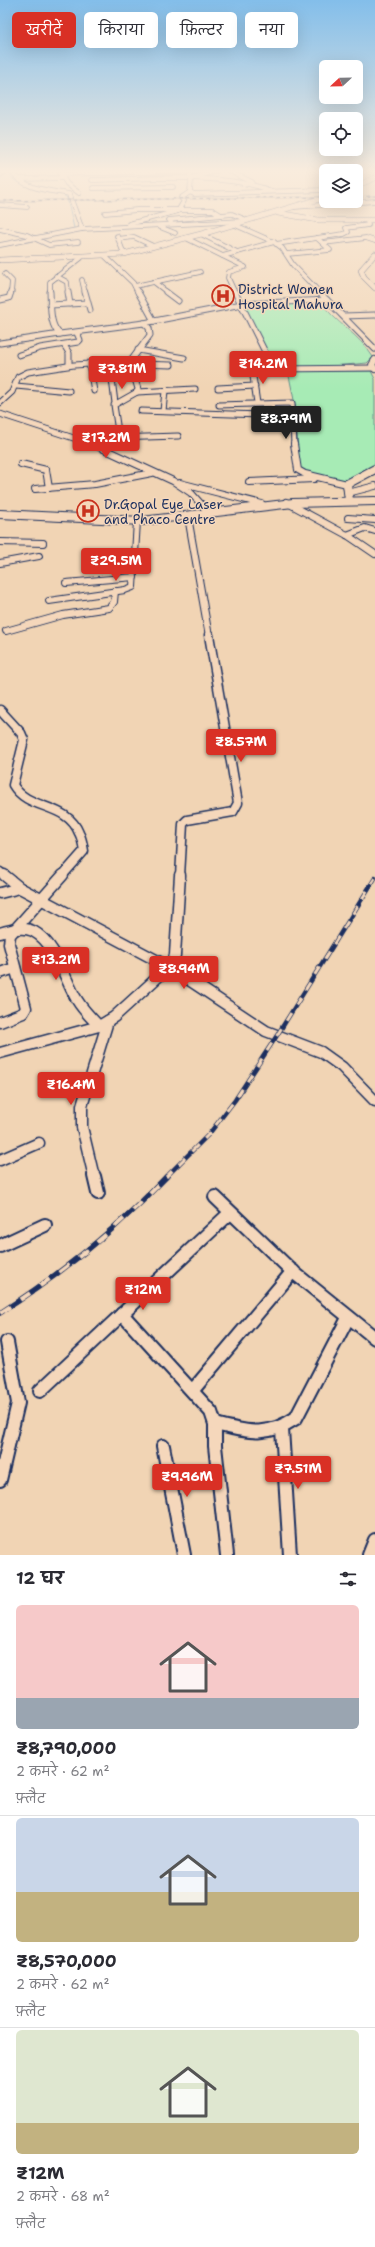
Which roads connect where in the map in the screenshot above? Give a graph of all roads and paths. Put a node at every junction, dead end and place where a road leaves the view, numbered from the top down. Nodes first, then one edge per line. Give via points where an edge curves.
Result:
1 (275, 243) edge
2 (323, 243) edge
3 (120, 244) edge
4 (148, 244) edge
5 (163, 244) edge
6 (197, 244) edge
7 (220, 244) edge
8 (273, 244) edge
9 (153, 246) junction
10 (237, 252) junction
11 (124, 254) junction
12 (287, 254) junction
13 (374, 255) edge
14 (105, 256) junction
15 (222, 256) junction
16 (81, 258) junction
17 (0, 260) edge
18 (200, 272) dead end
19 (5, 274) dead end
20 (56, 276) junction
21 (82, 280) dead end
22 (154, 282) junction
23 (135, 286) junction
24 (375, 288) edge
25 (0, 300) edge
26 (327, 300) junction
27 (178, 301) dead end
28 (87, 303) junction
29 (70, 304) junction
30 (242, 304) junction
31 (50, 305) junction
32 (90, 310) dead end
33 (375, 315) edge
34 (343, 316) junction
35 (154, 321) junction
36 (144, 323) junction
37 (77, 332) junction
38 (60, 334) junction
39 (0, 343) edge
40 (64, 345) junction
41 (375, 349) edge
42 (138, 350) junction
43 (19, 355) dead end
44 (184, 358) dead end
45 (375, 360) edge
46 (130, 362) junction
47 (89, 363) junction
48 (234, 363) dead end
49 (69, 364) junction
50 (171, 365) dead end
51 (374, 368) edge
52 (276, 369) junction
53 (252, 370) junction
54 (112, 379) dead end
55 (16, 386) junction
56 (254, 386) junction
57 (218, 388) dead end
58 (195, 389) dead end
59 (69, 391) dead end
60 (94, 391) dead end
61 (166, 391) junction
62 (137, 392) junction
63 (0, 403) edge
64 (115, 403) junction
65 (257, 403) junction
66 (218, 404) dead end
67 (141, 411) dead end
68 (163, 412) junction
69 (0, 414) edge
70 (294, 416) junction
71 (178, 436) dead end
72 (119, 438) junction
73 (80, 439) junction
74 (22, 464) dead end
75 (375, 469) edge
76 (152, 473) junction
77 (323, 478) junction
78 (173, 482) junction
79 (249, 482) dead end
80 (347, 484) junction
81 (375, 486) edge
82 (49, 488) junction
83 (35, 489) dead end
84 (349, 496) junction
85 (375, 501) edge
86 (286, 502) junction
87 (262, 504) junction
88 (209, 513) junction
89 (0, 514) edge
90 (188, 517) junction
91 (348, 518) dead end
92 (375, 520) edge
93 (137, 521) junction
94 (375, 531) edge
95 (347, 535) junction
96 (0, 542) edge
97 (43, 543) dead end
98 (375, 554) edge
99 (39, 556) dead end
100 (0, 563) edge
101 (134, 577) junction
102 (66, 583) dead end
103 (115, 591) junction
104 (49, 601) dead end
105 (6, 632) dead end
106 (0, 710) edge
107 (0, 872) edge
108 (20, 888) junction
109 (0, 893) edge
110 (41, 899) junction
111 (16, 928) junction
112 (0, 933) edge
113 (15, 968) junction
114 (170, 968) junction
115 (0, 973) edge
116 (0, 1022) edge
117 (103, 1024) junction
118 (0, 1053) edge
119 (375, 1101) edge
120 (39, 1143) dead end
121 (0, 1160) edge
122 (98, 1193) dead end
123 (215, 1197) dead end
124 (230, 1213) junction
125 (45, 1225) dead end
126 (1, 1243) edge
127 (294, 1271) junction
128 (122, 1314) junction
129 (348, 1318) junction
130 (375, 1338) edge
131 (7, 1342) dead end
132 (193, 1390) junction
133 (40, 1391) dead end
134 (216, 1424) junction
135 (282, 1429) junction
136 (163, 1446) dead end
137 (0, 1480) edge
138 (375, 1540) edge
139 (184, 1555) edge
140 (227, 1555) edge
141 (290, 1555) edge
142 (369, 1555) edge

1 - 12 street
2 - 12 street via 330,250
3 - 11 street
4 - 9 street
5 - 9 street
6 - 15 street
7 - 10 street
8 - 10 street
9 - 11 street
10 - 15 street
11 - 14 street
12 - 26 street via 293,265
13 - 24 street via 361,270 364,278
14 - 16 street
14 - 23 street
15 - 30 street via 245,266 228,274
16 - 17 street
16 - 20 street
18 - 22 street
19 - 25 street via 12,281 11,294 9,298
20 - 29 street via 67,282
20 - 31 street via 50,282
21 - 28 street
22 - 23 street
22 - 27 street
23 - 35 street
26 - 30 street
26 - 34 street
28 - 29 street
28 - 32 street
29 - 31 street
30 - 35 street
30 - 52 street via 272,366
31 - 38 street via 56,331
33 - 34 street
34 - 41 street
35 - 36 street
36 - 37 street
36 - 42 street via 149,328 150,335
37 - 38 street
37 - 40 street via 80,342
38 - 39 street
40 - 43 street via 40,348
40 - 49 street
42 - 44 street
42 - 46 street
45 - 51 street via 372,365
46 - 47 street
46 - 50 street
46 - 62 street
47 - 49 street
47 - 60 street
48 - 53 street
49 - 55 street via 23,374 18,378
51 - 52 street
52 - 53 street
53 - 56 street
54 - 64 street
55 - 59 street
55 - 63 street via 8,398
56 - 57 street
56 - 65 street
58 - 61 street
61 - 62 street
61 - 68 street
62 - 64 street
64 - 72 street via 114,412
65 - 66 street
65 - 70 street via 292,403
67 - 68 street
68 - 70 street
69 - 73 street
70 - 77 street via 295,466 305,474
71 - 72 street
72 - 73 street
73 - 76 street
74 - 82 street via 46,470
75 - 80 street
76 - 78 street
76 - 82 street via 95,484
77 - 79 street
77 - 80 street
78 - 87 street
78 - 88 street via 191,493
80 - 84 street
81 - 84 street
82 - 83 street
84 - 85 street
84 - 86 street
86 - 87 street
86 - 95 street
87 - 88 street
88 - 90 street
89 - 93 street
90 - 93 street
90 - 114 street via 238,803 234,812 187,820 183,824 175,955
91 - 92 street
93 - 101 street
94 - 95 street via 365,528
95 - 98 street
96 - 97 street
99 - 100 street
101 - 102 street
101 - 103 street via 133,587
103 - 104 street
103 - 105 street via 114,602 109,608 63,615
106 - 110 street via 21,733 24,740 13,785 14,791 25,799 59,810 68,816 74,822 83,844 84,851 81,856
107 - 108 street
108 - 109 street
108 - 110 street
110 - 111 street
110 - 114 street
111 - 112 street
111 - 113 street via 10,935 9,944
111 - 117 street via 28,929 39,936 58,963 77,1000
113 - 115 street
113 - 116 street via 26,1008 23,1013
114 - 117 street
114 - 119 street via 266,1031 321,1052 342,1066
117 - 118 street
117 - 122 street via 82,1106 82,1127
120 - 121 street
123 - 124 street
124 - 127 street
124 - 128 street
125 - 126 street
127 - 129 street
127 - 132 street
128 - 132 street
128 - 133 street
129 - 130 street
129 - 135 street via 296,1418
131 - 137 street via 18,1403
132 - 134 street via 211,1412
134 - 135 street via 260,1434
134 - 140 street via 215,1446
135 - 141 street
136 - 139 street
138 - 142 street

